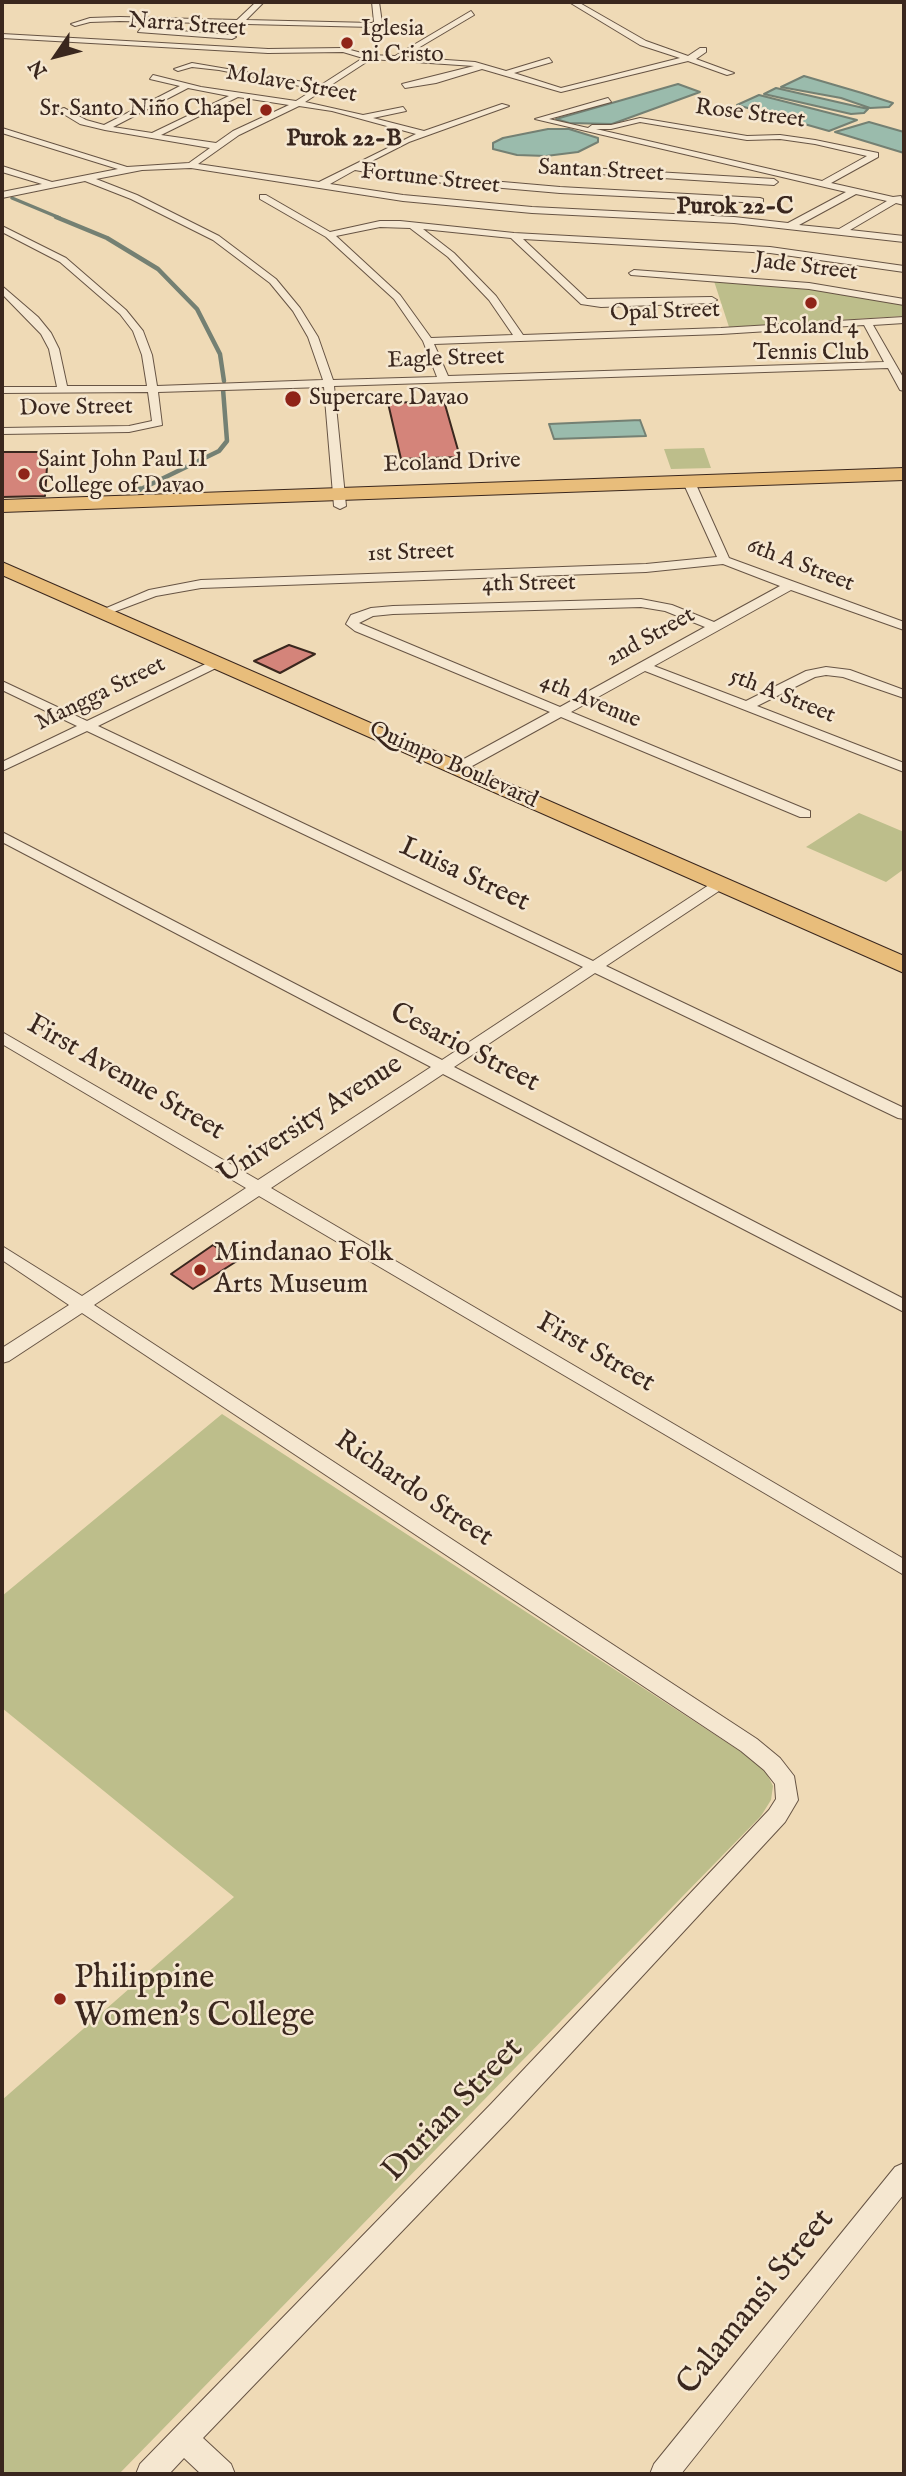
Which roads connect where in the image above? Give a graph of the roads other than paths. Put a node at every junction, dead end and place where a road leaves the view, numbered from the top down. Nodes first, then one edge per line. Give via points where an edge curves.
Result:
1 (260, 2) edge
2 (376, 2) edge
3 (573, 2) edge
4 (471, 13) dead end
5 (238, 23) junction
6 (349, 25) junction
7 (116, 29) dead end
8 (130, 30) dead end
9 (333, 35) dead end
10 (2, 36) edge
11 (322, 42) dead end
12 (257, 50) junction
13 (311, 50) junction
14 (702, 50) dead end
15 (369, 57) junction
16 (398, 57) junction
17 (686, 60) junction
18 (549, 61) dead end
19 (482, 65) junction
20 (178, 69) dead end
21 (508, 73) junction
22 (730, 73) dead end
23 (153, 77) dead end
24 (186, 86) junction
25 (405, 86) dead end
26 (323, 88) junction
27 (572, 89) junction
28 (238, 94) junction
29 (297, 104) junction
30 (505, 106) dead end
31 (404, 109) dead end
32 (61, 110) dead end
33 (364, 117) junction
34 (560, 125) junction
35 (104, 128) junction
36 (2, 130) edge
37 (422, 133) junction
38 (150, 137) junction
39 (216, 146) junction
40 (191, 165) junction
41 (356, 168) junction
42 (2, 169) edge
43 (127, 169) junction
44 (554, 169) dead end
45 (83, 177) junction
46 (805, 181) junction
47 (49, 184) junction
48 (795, 184) junction
49 (822, 184) junction
50 (321, 185) junction
51 (854, 191) junction
52 (2, 195) edge
53 (904, 195) edge
54 (263, 197) dead end
55 (768, 197) junction
56 (900, 201) edge
57 (734, 220) junction
58 (412, 225) junction
59 (791, 225) junction
60 (2, 229) edge
61 (842, 231) junction
62 (329, 235) junction
63 (514, 236) junction
64 (904, 239) edge
65 (726, 247) junction
66 (904, 269) edge
67 (634, 273) dead end
68 (703, 277) junction
69 (2, 289) edge
70 (904, 302) edge
71 (717, 315) junction
72 (904, 320) edge
73 (867, 322) junction
74 (520, 338) junction
75 (428, 341) junction
76 (892, 365) junction
77 (444, 380) junction
78 (329, 383) junction
79 (904, 388) edge
80 (154, 389) junction
81 (2, 390) edge
82 (62, 390) junction
83 (2, 431) edge
84 (904, 474) edge
85 (690, 486) junction
86 (904, 487) edge
87 (340, 499) junction
88 (2, 506) edge
89 (2, 519) edge
90 (724, 560) junction
91 (2, 568) edge
92 (790, 586) junction
93 (103, 612) junction
94 (904, 626) edge
95 (715, 627) junction
96 (359, 628) joint
97 (218, 662) junction
98 (644, 666) junction
99 (2, 685) edge
100 (904, 694) edge
101 (747, 706) junction
102 (560, 712) junction
103 (87, 726) junction
104 (2, 767) edge
105 (458, 768) junction
106 (904, 768) edge
107 (805, 814) dead end
108 (2, 836) edge
109 (720, 884) junction
110 (904, 965) edge
111 (594, 966) junction
112 (2, 1037) edge
113 (442, 1066) junction
114 (904, 1114) edge
115 (258, 1188) junction
116 (2, 1252) edge
117 (82, 1304) junction
118 (904, 1306) edge
119 (2, 1357) edge
120 (904, 1568) edge
121 (786, 1782) joint
122 (904, 2175) edge
123 (184, 2439) junction
124 (150, 2474) edge
125 (222, 2474) edge
126 (664, 2474) edge

1 - 5 street
2 - 6 street via 377,24
3 - 17 street via 634,39
4 - 16 street
5 - 6 street
5 - 7 street via 120,19 75,24
6 - 9 street
8 - 12 street via 249,40 257,43
10 - 12 street, Narra Street
11 - 13 street
12 - 13 street, Narra Street
13 - 15 street, Narra Street via 343,50
14 - 17 street
15 - 16 street, Narra Street
15 - 26 street
16 - 19 street, Narra Street
17 - 22 street
17 - 27 street
18 - 21 street
19 - 21 street, Narra Street
19 - 25 street
20 - 26 street via 192,65 219,68
21 - 27 street, Narra Street via 556,90
23 - 24 street, Molave Street
24 - 28 street, Molave Street
24 - 35 street
26 - 29 street
27 - 34 street via 608,100 539,119
28 - 29 street, Molave Street
28 - 38 street
29 - 33 street, Molave Street
29 - 39 street
30 - 37 street
31 - 33 street
32 - 35 street
33 - 37 street, Molave Street
34 - 46 street
34 - 49 street, Rose Street via 606,127 640,120 747,138 815,142 875,156
35 - 38 street
36 - 43 street
37 - 41 street
38 - 39 street
39 - 40 street
40 - 43 street, Fortune Street
40 - 50 street, Fortune Street
41 - 50 street
41 - 55 street, Santan Street via 548,189
42 - 47 street
43 - 45 street, Fortune Street
44 - 48 street
45 - 47 street, Fortune Street
45 - 78 street via 216,238 273,281 313,337
46 - 48 street
46 - 49 street
47 - 52 street, Fortune Street
48 - 55 street
49 - 51 street
50 - 57 street, Fortune Street via 519,209
51 - 56 street
51 - 59 street
53 - 56 street
54 - 62 street
55 - 57 street
56 - 61 street
57 - 59 street, Fortune Street
57 - 65 street
58 - 62 street via 380,224
58 - 63 street
58 - 74 street via 451,255 493,298
59 - 61 street, Fortune Street
60 - 80 street via 63,260 123,312 148,355
61 - 64 street, Fortune Street
62 - 75 street via 397,297
63 - 65 street
63 - 71 street via 584,302
65 - 66 street
67 - 68 street, Jade Street
68 - 70 street, Jade Street via 809,286
68 - 71 street
69 - 82 street via 46,333
71 - 73 street, Opal Street
71 - 74 street, Opal Street
72 - 73 street, Opal Street
73 - 76 street
74 - 75 street, Opal Street
75 - 77 street
76 - 77 street, Eagle Street
76 - 79 street
77 - 78 street, Eagle Street
78 - 80 street, Eagle Street
78 - 87 street
80 - 82 street, Eagle Street
80 - 83 street, Dove Street via 158,423 151,426
81 - 82 street, Eagle Street
84 - 85 main road, Ecoland Drive
85 - 86 main road, Ecoland Drive
85 - 87 main road, Ecoland Drive
85 - 90 street, 6th A Street
87 - 88 main road, Ecoland Drive
87 - 89 main road, Ecoland Drive
90 - 92 street, 6th A Street
90 - 93 street, 1st Street via 646,568 212,583 153,593
91 - 93 main road, Quimpo Boulevard
92 - 94 street, 6th A Street
92 - 95 street, 2nd Street
93 - 97 main road, Quimpo Boulevard
95 - 96 street, 4th Street via 641,603 393,610 355,618 352,624
95 - 98 street, 2nd Street
96 - 102 street, 4th Avenue
97 - 103 street, Mangga Street
97 - 105 main road, Quimpo Boulevard
98 - 101 street, 5th A Street
98 - 102 street, 2nd Street
99 - 103 street, Luisa Street
100 - 101 street via 827,671 811,674
101 - 106 street, 5th A Street
102 - 105 street, 2nd Street
102 - 107 street, 4th Avenue
103 - 104 street, Mangga Street
103 - 111 street, Luisa Street
105 - 109 main road, Quimpo Boulevard
108 - 113 street, Cesario Street
109 - 110 main road, Quimpo Boulevard
109 - 111 street, University Avenue
111 - 113 street, University Avenue
111 - 114 street, Luisa Street
112 - 115 street, First Avenue Street
113 - 115 street, University Avenue
113 - 118 street, Cesario Street
115 - 117 street, University Avenue
115 - 120 street, First Street
116 - 117 street, Richardo Street
117 - 119 street, University Avenue
117 - 121 street, Richardo Street via 749,1745
121 - 123 street, Durian Street via 787,1800 777,1816
122 - 126 street, Calamansi Street
123 - 124 street, Durian Street
123 - 125 street

